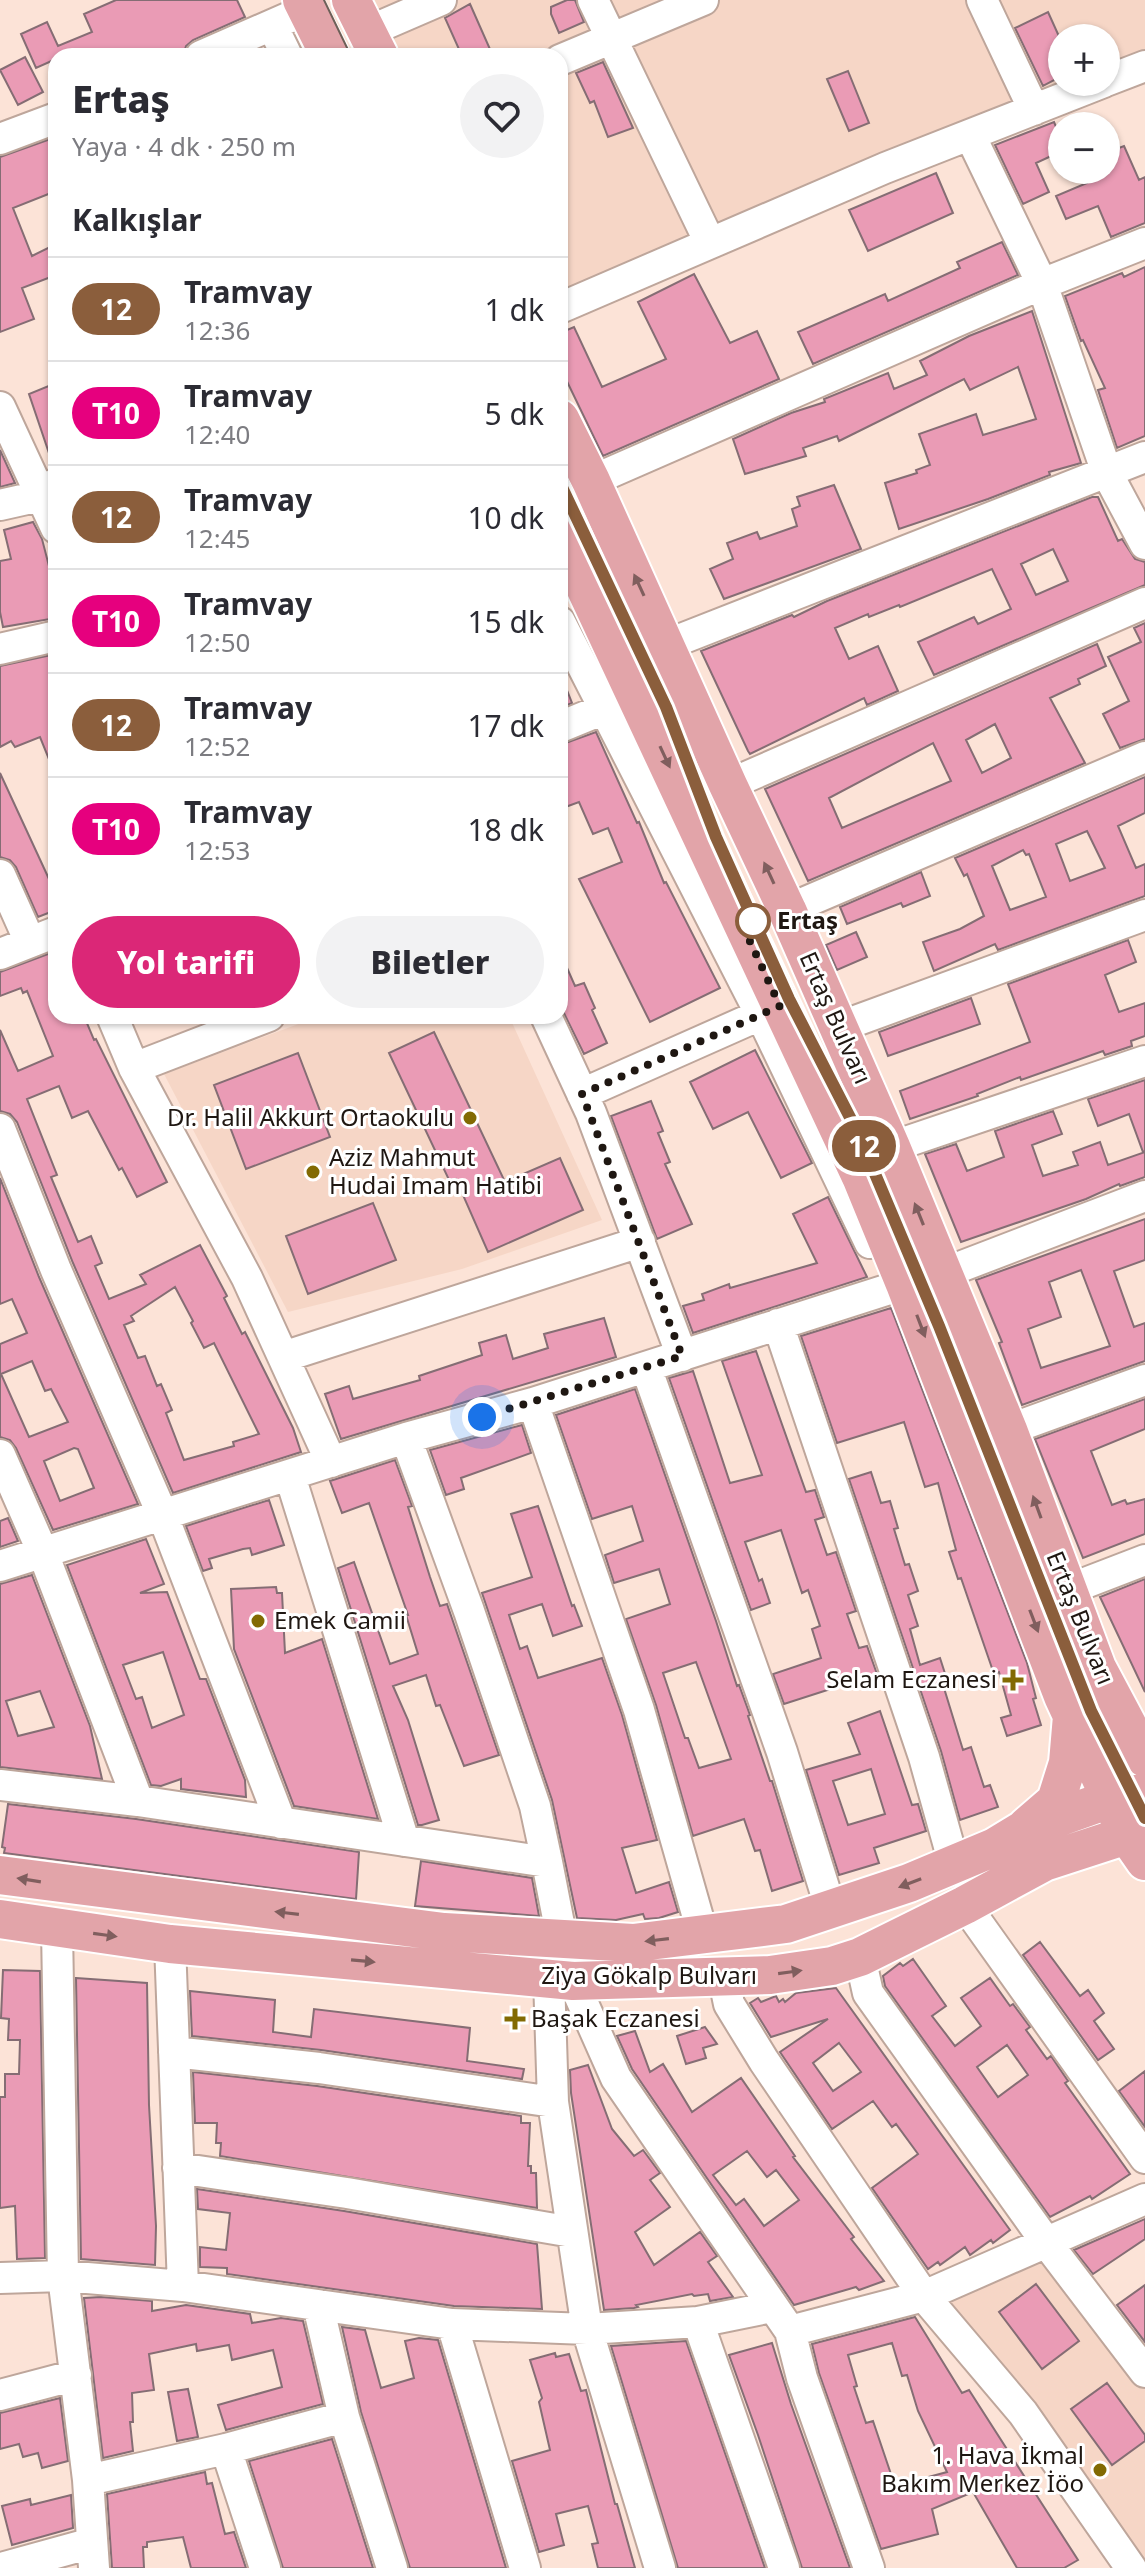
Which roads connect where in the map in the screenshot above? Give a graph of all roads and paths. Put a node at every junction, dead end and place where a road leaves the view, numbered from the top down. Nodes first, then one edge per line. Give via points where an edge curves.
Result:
1 (441, 0) edge
2 (593, 0) edge
3 (703, 0) edge
4 (982, 0) edge
5 (304, 5) edge
6 (272, 25) junction
7 (366, 29) edge
8 (612, 39) junction
9 (219, 48) edge
10 (283, 48) edge
11 (326, 48) edge
12 (568, 57) edge
13 (1145, 66) edge
14 (1120, 76) edge
15 (1070, 96) edge
16 (1034, 110) junction
17 (48, 121) edge
18 (970, 135) junction
19 (0, 139) edge
20 (710, 243) junction
21 (1145, 243) edge
22 (1042, 284) junction
23 (568, 305) edge
24 (0, 407) edge
25 (568, 435) edge
26 (1145, 457) edge
27 (1107, 473) junction
28 (591, 481) junction
29 (48, 489) edge
30 (0, 505) edge
31 (1145, 544) edge
32 (568, 557) edge
33 (1145, 603) edge
34 (568, 633) edge
35 (48, 638) edge
36 (666, 645) junction
37 (0, 649) edge
38 (620, 703) junction
39 (568, 724) edge
40 (1145, 757) edge
41 (728, 785) junction
42 (0, 875) edge
43 (787, 910) junction
44 (1145, 915) edge
45 (43, 937) edge
46 (0, 954) edge
47 (770, 1010) junction
48 (115, 1024) edge
49 (248, 1024) edge
50 (550, 1024) edge
51 (839, 1027) junction
52 (1145, 1061) edge
53 (134, 1068) junction
54 (582, 1094) junction
55 (0, 1129) edge
56 (891, 1147) junction
57 (1145, 1196) edge
58 (640, 1242) junction
59 (944, 1273) junction
60 (898, 1286) junction
61 (778, 1324) junction
62 (682, 1356) junction
63 (283, 1357) junction
64 (646, 1367) junction
65 (1145, 1380) edge
66 (533, 1403) junction
67 (1008, 1430) junction
68 (406, 1438) junction
69 (0, 1455) edge
70 (331, 1462) junction
71 (290, 1476) junction
72 (163, 1516) junction
73 (43, 1553) junction
74 (1145, 1560) edge
75 (0, 1566) edge
76 (1067, 1590) junction
77 (1097, 1668) junction
78 (1145, 1702) edge
79 (1072, 1713) junction
80 (1145, 1758) edge
81 (0, 1785) edge
82 (1128, 1797) edge
83 (138, 1801) junction
84 (281, 1823) junction
85 (1023, 1830) junction
86 (404, 1841) junction
87 (1139, 1844) edge
88 (547, 1862) junction
89 (1044, 1862) junction
90 (954, 1864) junction
91 (0, 1875) edge
92 (1145, 1877) edge
93 (965, 1905) junction
94 (831, 1910) junction
95 (0, 1919) edge
96 (57, 1929) junction
97 (703, 1935) junction
98 (562, 1939) junction
99 (170, 1944) junction
100 (860, 1957) junction
101 (723, 1975) junction
102 (561, 1979) junction
103 (174, 2052) junction
104 (553, 2102) junction
105 (1145, 2158) edge
106 (178, 2168) junction
107 (1145, 2199) edge
108 (572, 2232) junction
109 (1046, 2242) junction
110 (63, 2276) junction
111 (0, 2278) edge
112 (183, 2286) junction
113 (924, 2296) junction
114 (318, 2305) junction
115 (781, 2319) junction
116 (698, 2322) junction
117 (452, 2324) junction
118 (587, 2329) junction
119 (1145, 2372) edge
120 (76, 2375) junction
121 (0, 2395) edge
122 (344, 2417) junction
123 (226, 2449) junction
124 (88, 2480) junction
125 (93, 2555) edge
126 (1, 2568) edge
127 (265, 2568) edge
128 (392, 2568) edge
129 (525, 2568) edge
130 (660, 2568) edge
131 (784, 2568) edge
132 (869, 2568) edge
133 (1131, 2568) edge

1 - 7 street
2 - 8 street
3 - 8 street
4 - 16 street
5 - 6 street
5 - 11 main road
6 - 9 street
6 - 10 street
8 - 12 street
8 - 20 street
13 - 14 street
15 - 16 street
16 - 18 street
17 - 19 street
18 - 20 street
18 - 22 street
20 - 23 street
21 - 22 street
22 - 27 street
22 - 28 street
24 - 29 street
25 - 28 main road, Ertaş Bulvarı
26 - 27 street
27 - 31 street
27 - 36 street
36 -> 28 main road, Ertaş Bulvarı
29 - 30 street
32 - 38 main road, Ertaş Bulvarı
33 - 41 street
34 - 38 street
35 - 37 street
36 - 41 main road, Ertaş Bulvarı
38 - 39 street
38 - 47 main road, Ertaş Bulvarı
40 - 43 street
43 -> 41 main road, Ertaş Bulvarı
42 - 45 street
43 - 51 main road, Ertaş Bulvarı
44 - 51 street
45 - 46 street
47 - 54 street
47 - 60 main road, Ertaş Bulvarı via 862,1179
48 - 53 street
49 - 53 street
50 - 54 street
51 - 56 main road, Ertaş Bulvarı
52 - 56 street
53 - 63 street via 247,1278
54 - 58 street
55 - 72 street
59 -> 56 main road, Ertaş Bulvarı
57 - 59 street
58 - 62 street
58 - 63 street
59 - 67 main road, Ertaş Bulvarı
60 - 61 street
60 -> 79 main road, Ertaş Bulvarı
61 - 62 street
61 - 90 street via 924,1757
62 - 64 street
63 - 70 street
64 - 66 street
64 - 94 street via 782,1752
65 - 67 street
66 - 68 street
66 - 97 street via 639,1710
76 -> 67 main road, Ertaş Bulvarı
68 - 70 street
68 - 88 street via 535,1806
69 - 73 street
70 - 71 street
71 - 72 street
71 - 86 street
72 - 73 street
72 - 84 street
73 - 75 street
73 - 83 street
74 - 76 street
76 - 77 main road, Ertaş Bulvarı
77 - 78 main road
77 - 80 main road, Ertaş Bulvarı
79 - 82 main road, Ertaş Bulvarı
79 - 85 main road via 1068,1763 1056,1801
81 - 83 street
82 - 85 main road, Ziya Gökalp Bulvarı
82 - 87 main road, Ertaş Bulvarı
83 - 84 street
84 - 86 street
85 - 90 main road, Ziya Gökalp Bulvarı
86 - 88 street
87 - 89 main road, Ziya Gökalp Bulvarı
88 - 98 street
89 - 92 main road via 1118,1864
89 - 93 main road, Ziya Gökalp Bulvarı
90 -> 94 main road, Ziya Gökalp Bulvarı
98 -> 91 main road, Ziya Gökalp Bulvarı via 444,1932
93 - 100 main road, Ziya Gökalp Bulvarı
93 - 105 street
94 - 97 main road, Ziya Gökalp Bulvarı via 786,1924
95 - 96 main road, Ziya Gökalp Bulvarı
96 -> 99 main road, Ziya Gökalp Bulvarı
96 - 110 street
97 -> 98 main road, Ziya Gökalp Bulvarı via 633,1943
98 - 102 street
99 -> 102 main road, Ziya Gökalp Bulvarı
99 - 103 street
101 -> 100 main road, Ziya Gökalp Bulvarı via 770,1975
100 - 109 street via 868,1993
101 - 102 main road, Ziya Gökalp Bulvarı
101 - 113 street via 729,2004 764,2061
102 - 104 street
102 - 115 street via 616,2078
103 - 104 street
103 - 106 street
104 - 108 street
106 - 108 street
106 - 112 street
107 - 109 street
108 - 118 street
109 - 113 street
109 - 119 street
110 - 111 street
110 - 112 street
110 - 120 street
112 - 114 street
113 - 115 street
113 - 133 street via 1023,2413
114 - 117 street
114 - 122 street
115 - 116 street
115 - 132 street
116 - 118 street
116 - 131 street
117 - 118 street
117 - 129 street
118 - 130 street
120 - 121 street
120 - 124 street
122 - 123 street
122 - 128 street
123 - 124 street
123 - 127 street
124 - 125 street
125 - 126 street

